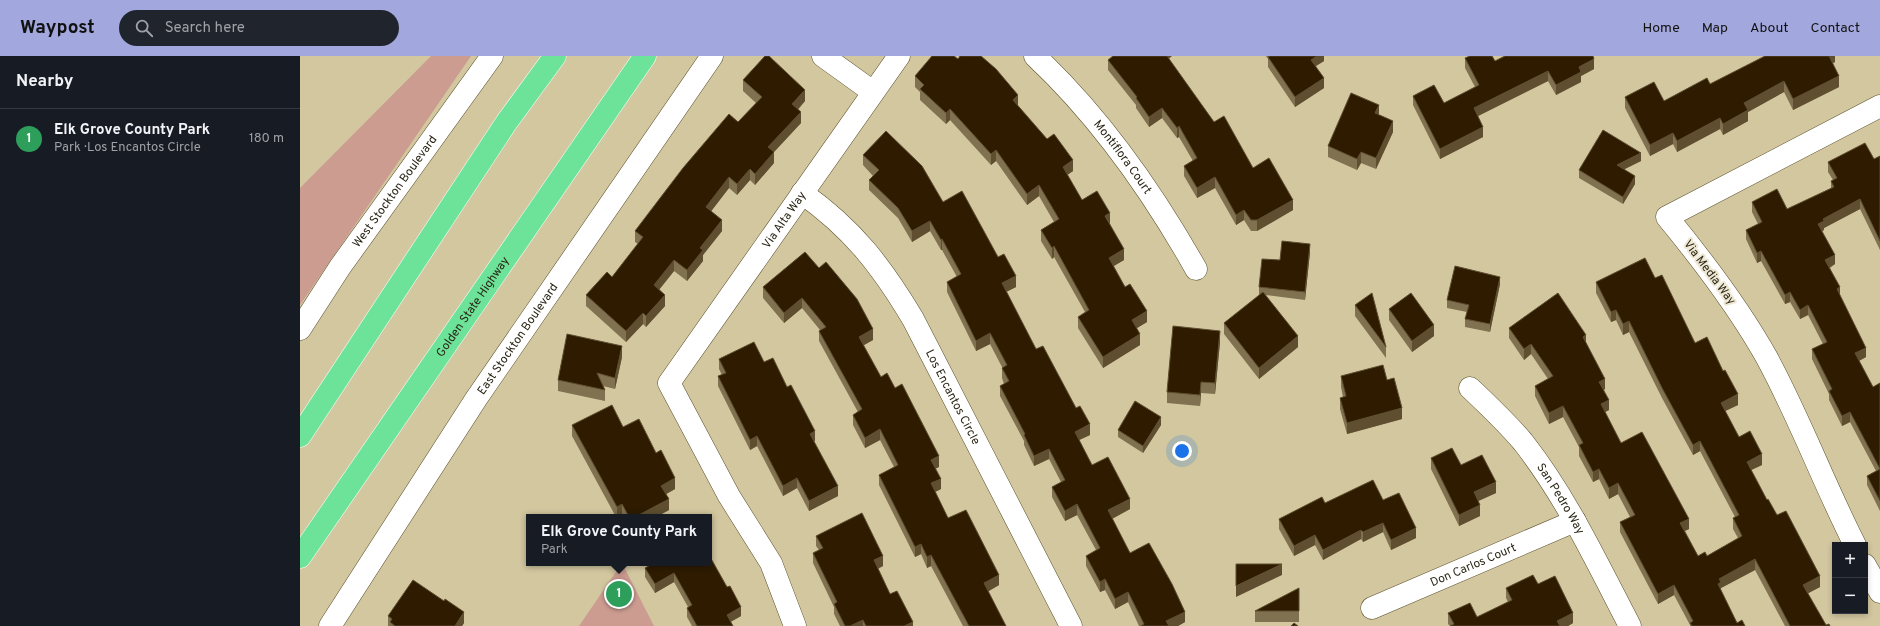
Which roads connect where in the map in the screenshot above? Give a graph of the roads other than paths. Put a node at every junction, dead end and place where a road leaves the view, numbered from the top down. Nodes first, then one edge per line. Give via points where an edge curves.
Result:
1 (492, 56) edge
2 (555, 56) edge
3 (645, 56) edge
4 (712, 56) edge
5 (823, 56) edge
6 (899, 56) edge
7 (1035, 56) edge
8 (873, 92) junction
9 (1880, 106) edge
10 (802, 193) junction
11 (1196, 269) dead end
12 (300, 329) edge
13 (1470, 388) dead end
14 (300, 436) edge
15 (1575, 520) junction
16 (1853, 542) edge
17 (300, 557) edge
18 (1868, 570) edge
19 (1880, 592) edge
20 (1372, 608) dead end
21 (330, 626) edge
22 (795, 626) edge
23 (1071, 626) edge
24 (1630, 626) edge

1 - 12 street, West Stockton Boulevard via 345,261
2 - 14 highway via 506,123
3 - 17 highway, Golden State Highway
4 - 21 street, East Stockton Boulevard via 476,399
5 - 8 street
6 - 8 street, Via Alta Way
7 - 11 street, Montiflora Court via 1086,109 1124,156 1162,211
8 - 10 street, Via Alta Way
9 - 16 street, Via Media Way via 1667,217 1738,310 1767,358
10 - 22 street, Via Alta Way via 669,383 728,496 771,563
10 - 23 street, Los Encantos Circle via 824,208 848,230 891,282 913,319
13 - 15 street, San Pedro Way via 1522,442 1551,481
15 - 20 street, Don Carlos Court
15 - 24 street, San Pedro Way
18 - 19 street

